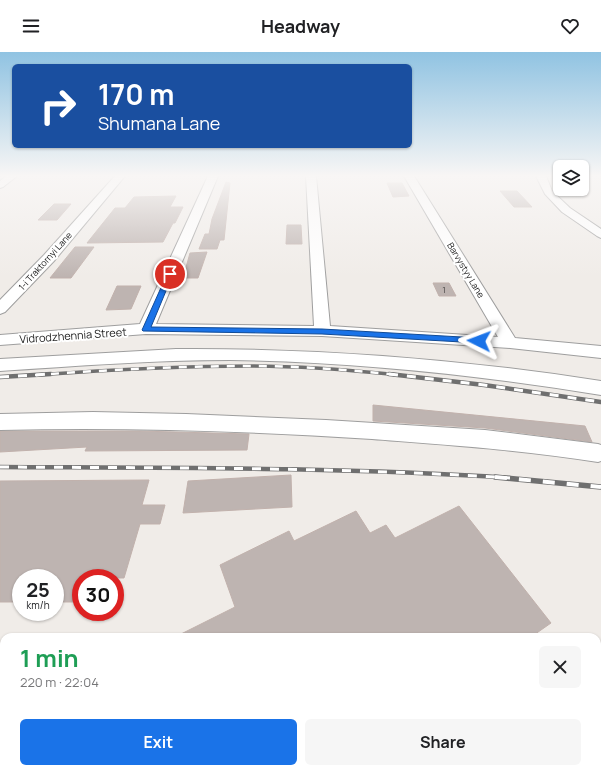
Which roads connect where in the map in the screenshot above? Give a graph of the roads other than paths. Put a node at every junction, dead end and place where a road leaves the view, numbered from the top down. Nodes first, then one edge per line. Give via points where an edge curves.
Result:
1 (91, 210) edge
2 (198, 210) edge
3 (313, 210) edge
4 (429, 210) edge
5 (566, 210) edge
6 (601, 234) edge
7 (0, 309) edge
8 (146, 330) junction
9 (322, 331) junction
10 (0, 340) edge
11 (510, 343) junction
12 (601, 352) edge
13 (0, 365) edge
14 (601, 388) edge
15 (0, 422) edge
16 (598, 453) dead end

1 - 7 street, 1-i Traktornyi Lane
2 - 8 street
3 - 9 street
4 - 11 street, Barvystyy Lane
5 - 6 street
8 - 9 street, Vidrodzhennia Street
8 - 10 street, Vidrodzhennia Street
9 - 11 street, Vidrodzhennia Street
11 - 12 street, Vidrodzhennia Street
13 - 14 street via 177,355 313,357 499,373
15 - 16 street via 256,423 429,434

